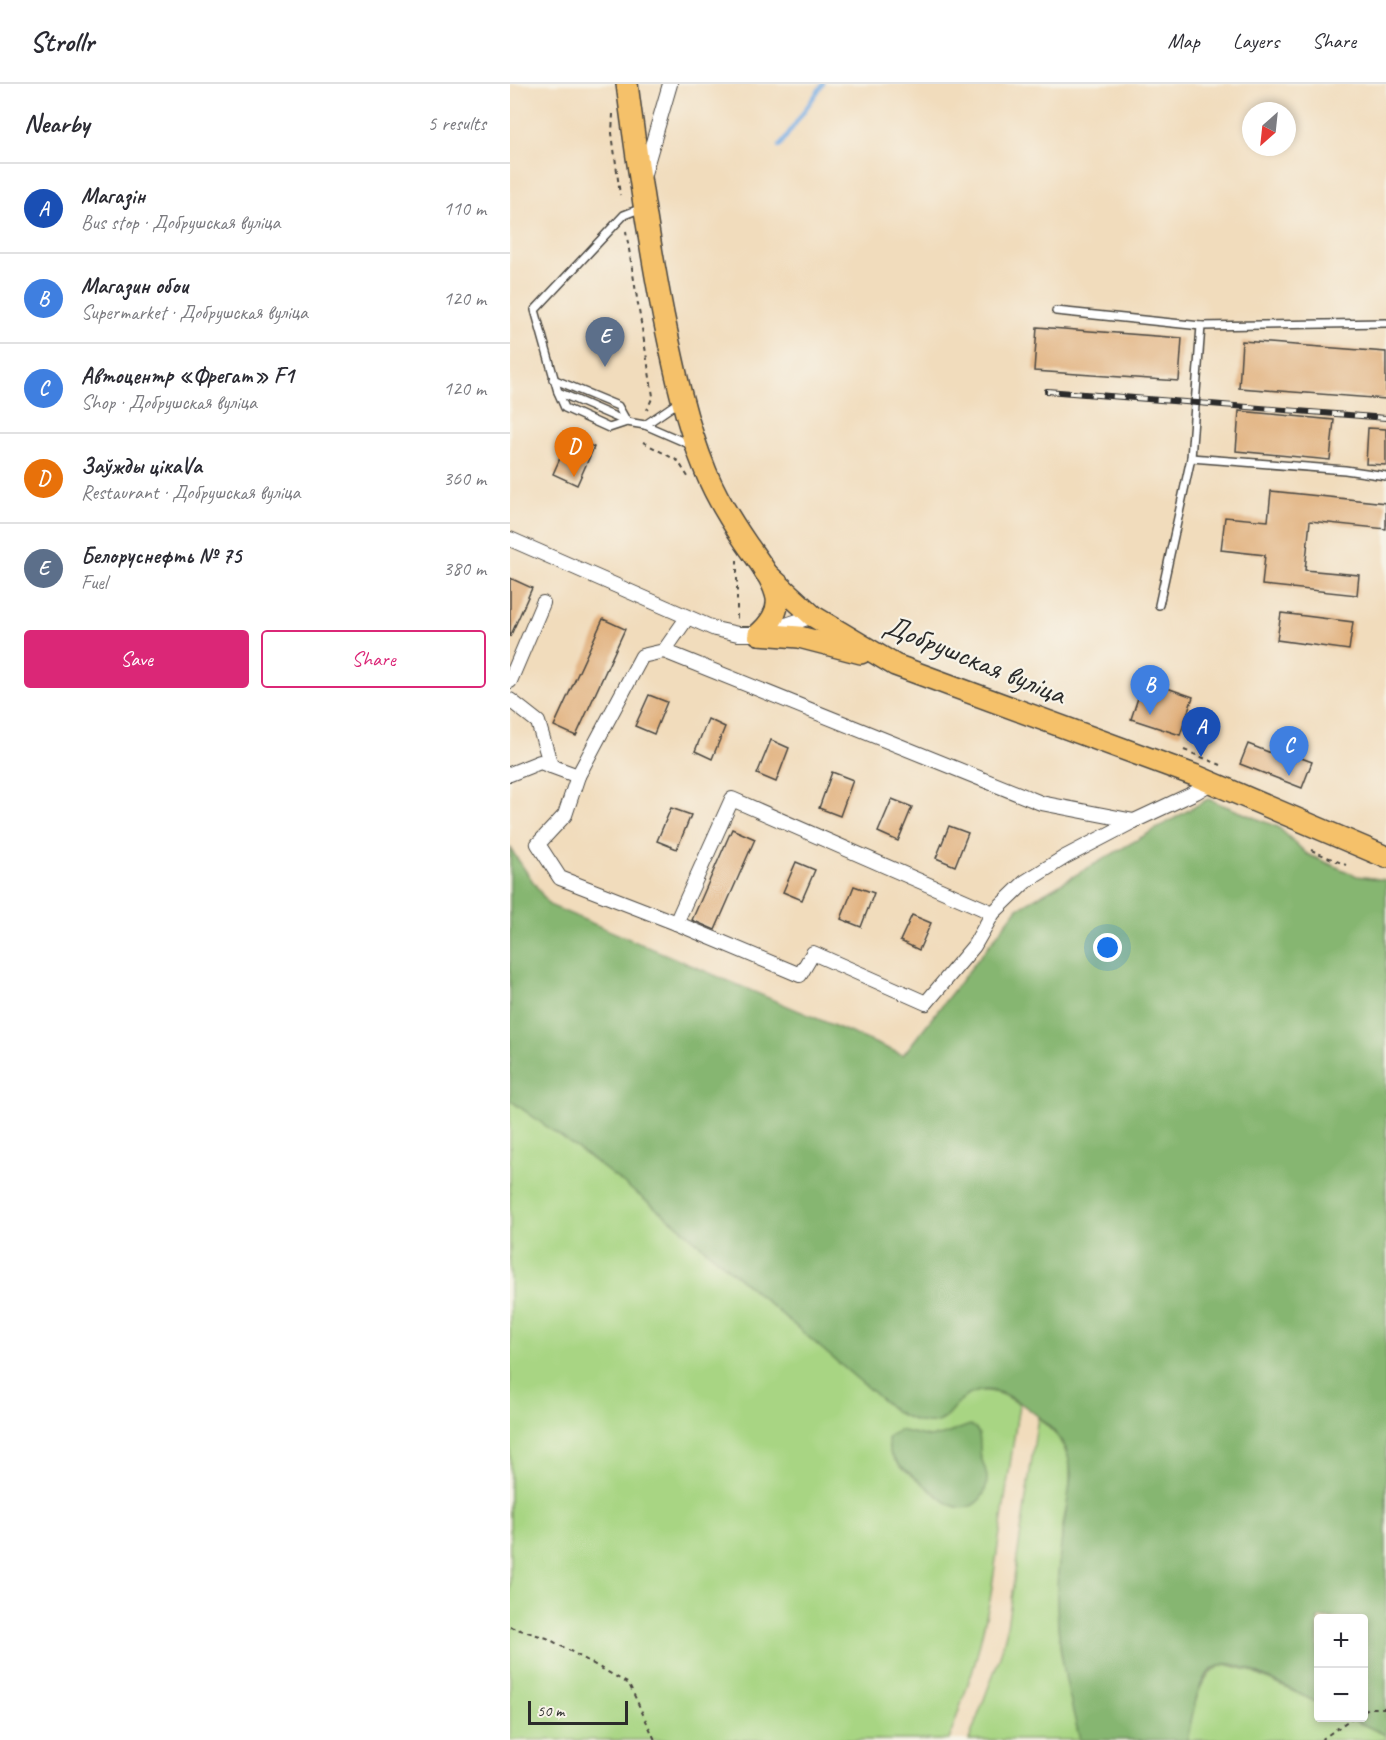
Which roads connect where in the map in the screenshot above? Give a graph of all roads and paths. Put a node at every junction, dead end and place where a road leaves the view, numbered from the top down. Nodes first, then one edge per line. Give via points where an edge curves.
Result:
1 (627, 84) edge
2 (670, 84) edge
3 (613, 112) dead end
4 (640, 185) junction
5 (620, 195) dead end
6 (643, 207) junction
7 (626, 231) dead end
8 (1056, 311) dead end
9 (1386, 323) edge
10 (1201, 326) junction
11 (553, 379) junction
12 (558, 392) junction
13 (682, 399) junction
14 (646, 410) dead end
15 (627, 422) junction
16 (645, 425) junction
17 (643, 442) dead end
18 (696, 447) junction
19 (1191, 458) junction
20 (1386, 476) edge
21 (690, 480) dead end
22 (510, 539) edge
23 (737, 558) dead end
24 (765, 572) junction
25 (543, 603) dead end
26 (1158, 605) dead end
27 (813, 616) junction
28 (687, 618) junction
29 (737, 624) dead end
30 (759, 634) junction
31 (664, 651) junction
32 (895, 664) junction
33 (510, 681) edge
34 (510, 700) edge
35 (1184, 750) dead end
36 (551, 766) junction
37 (510, 774) edge
38 (1216, 774) junction
39 (578, 776) junction
40 (1134, 820) junction
41 (1311, 850) dead end
42 (1386, 857) edge
43 (1347, 865) dead end
44 (993, 913) junction
45 (676, 923) junction
46 (510, 1627) edge
47 (1386, 1708) edge
48 (1368, 1709) edge
49 (1346, 1722) edge
50 (655, 1740) edge
51 (1321, 1740) edge

1 - 4 main road
2 - 4 street
3 - 5 path
4 - 6 main road
6 - 11 lane via 624,215 535,309
6 - 13 main road
7 - 14 path via 653,396
8 - 10 lane
9 - 10 lane
10 - 19 lane
11 - 12 lane
11 - 15 lane via 618,406
12 - 15 lane
12 - 15 lane via 565,408 609,428
13 - 16 lane
13 - 18 main road
15 - 16 lane
16 - 18 lane
17 - 21 path via 678,461
18 - 24 main road via 731,521
19 - 20 lane
19 - 26 lane
22 - 28 street
23 - 29 path
24 - 27 main road, Добрушская вуліца
24 - 30 main road via 777,596 776,613
25 - 33 street
27 - 30 street
27 - 32 main road, Добрушская вуліца
28 - 30 street via 726,632
28 - 31 street
30 - 32 main road via 799,638
31 - 39 street via 642,656
31 - 40 street via 1041,803
32 - 38 main road, Добрушская вуліца
34 - 36 street via 538,722
35 - 38 path
36 - 37 street via 540,762
36 - 39 street
38 - 40 street via 1196,792
38 - 42 main road, Добрушская вуліца
39 - 45 street via 565,815 538,844 560,878
40 - 44 street via 1025,882
41 - 43 path
44 - 45 street via 974,946 926,1003 813,953 800,975
44 - 45 street via 732,799
46 - 50 path via 547,1638 629,1684
47 - 48 path
49 - 51 path

